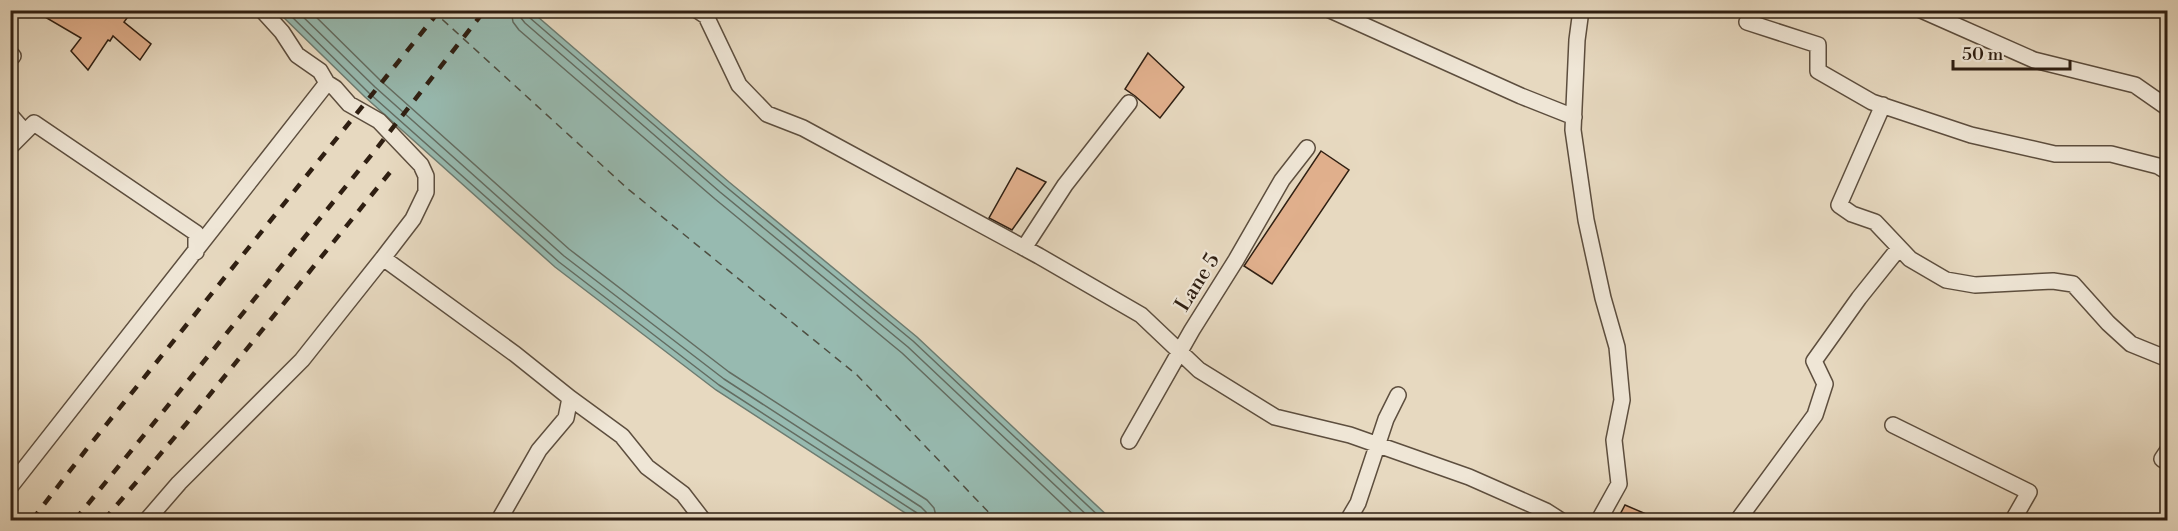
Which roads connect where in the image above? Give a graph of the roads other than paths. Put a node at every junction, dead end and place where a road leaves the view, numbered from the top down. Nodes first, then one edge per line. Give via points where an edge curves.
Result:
1 (262, 10) edge
2 (1330, 10) edge
3 (1581, 10) edge
4 (1921, 10) edge
5 (705, 12) edge
6 (1746, 22) dead end
7 (10, 53) edge
8 (10, 59) edge
9 (327, 82) junction
10 (1129, 103) dead end
11 (1883, 105) junction
12 (2168, 108) edge
13 (10, 115) edge
14 (1574, 117) junction
15 (26, 132) junction
16 (10, 147) edge
17 (1306, 148) dead end
18 (2168, 172) edge
19 (1024, 248) junction
20 (1899, 248) junction
21 (196, 252) junction
22 (383, 258) junction
23 (1180, 352) junction
24 (2168, 359) edge
25 (1398, 395) dead end
26 (570, 398) junction
27 (1893, 425) dead end
28 (1129, 441) dead end
29 (1377, 445) junction
30 (2168, 450) edge
31 (2168, 463) edge
32 (10, 487) edge
33 (147, 520) edge
34 (499, 520) edge
35 (703, 520) edge
36 (1348, 520) edge
37 (1560, 520) edge
38 (1599, 520) edge
39 (1738, 520) edge
40 (2013, 520) edge

1 - 9 street via 297,55 320,70
2 - 14 street
3 - 14 street
4 - 12 street via 2025,57 2135,85
5 - 19 street via 739,85 767,114 803,128
6 - 11 street via 1818,45 1818,71
7 - 8 street
9 - 21 street
9 - 22 street via 349,104 379,121 421,165 426,176 426,192 413,219
10 - 19 street via 1065,184
11 - 18 street via 1971,135 2055,154 2111,154
11 - 20 street via 1839,205 1875,222
13 - 15 street
14 - 38 street via 1586,220 1617,347 1622,400 1614,440 1619,484
15 - 16 street
15 - 21 street via 34,123 196,233
17 - 23 street, Lane 5 via 1282,180
19 - 23 street via 1141,315
20 - 24 street via 1929,271 1957,283 2073,284 2131,344
20 - 39 street via 1814,361 1826,384 1815,415
21 - 32 street
22 - 26 street
22 - 33 street via 302,360
23 - 28 street, Lane 5
23 - 29 street via 1199,370 1275,417
25 - 29 street
26 - 34 street via 566,418 539,450
26 - 35 street via 622,436 647,468 683,494
27 - 40 street via 2029,492
29 - 36 street via 1358,503
29 - 37 street via 1469,477
30 - 31 street via 2162,459

